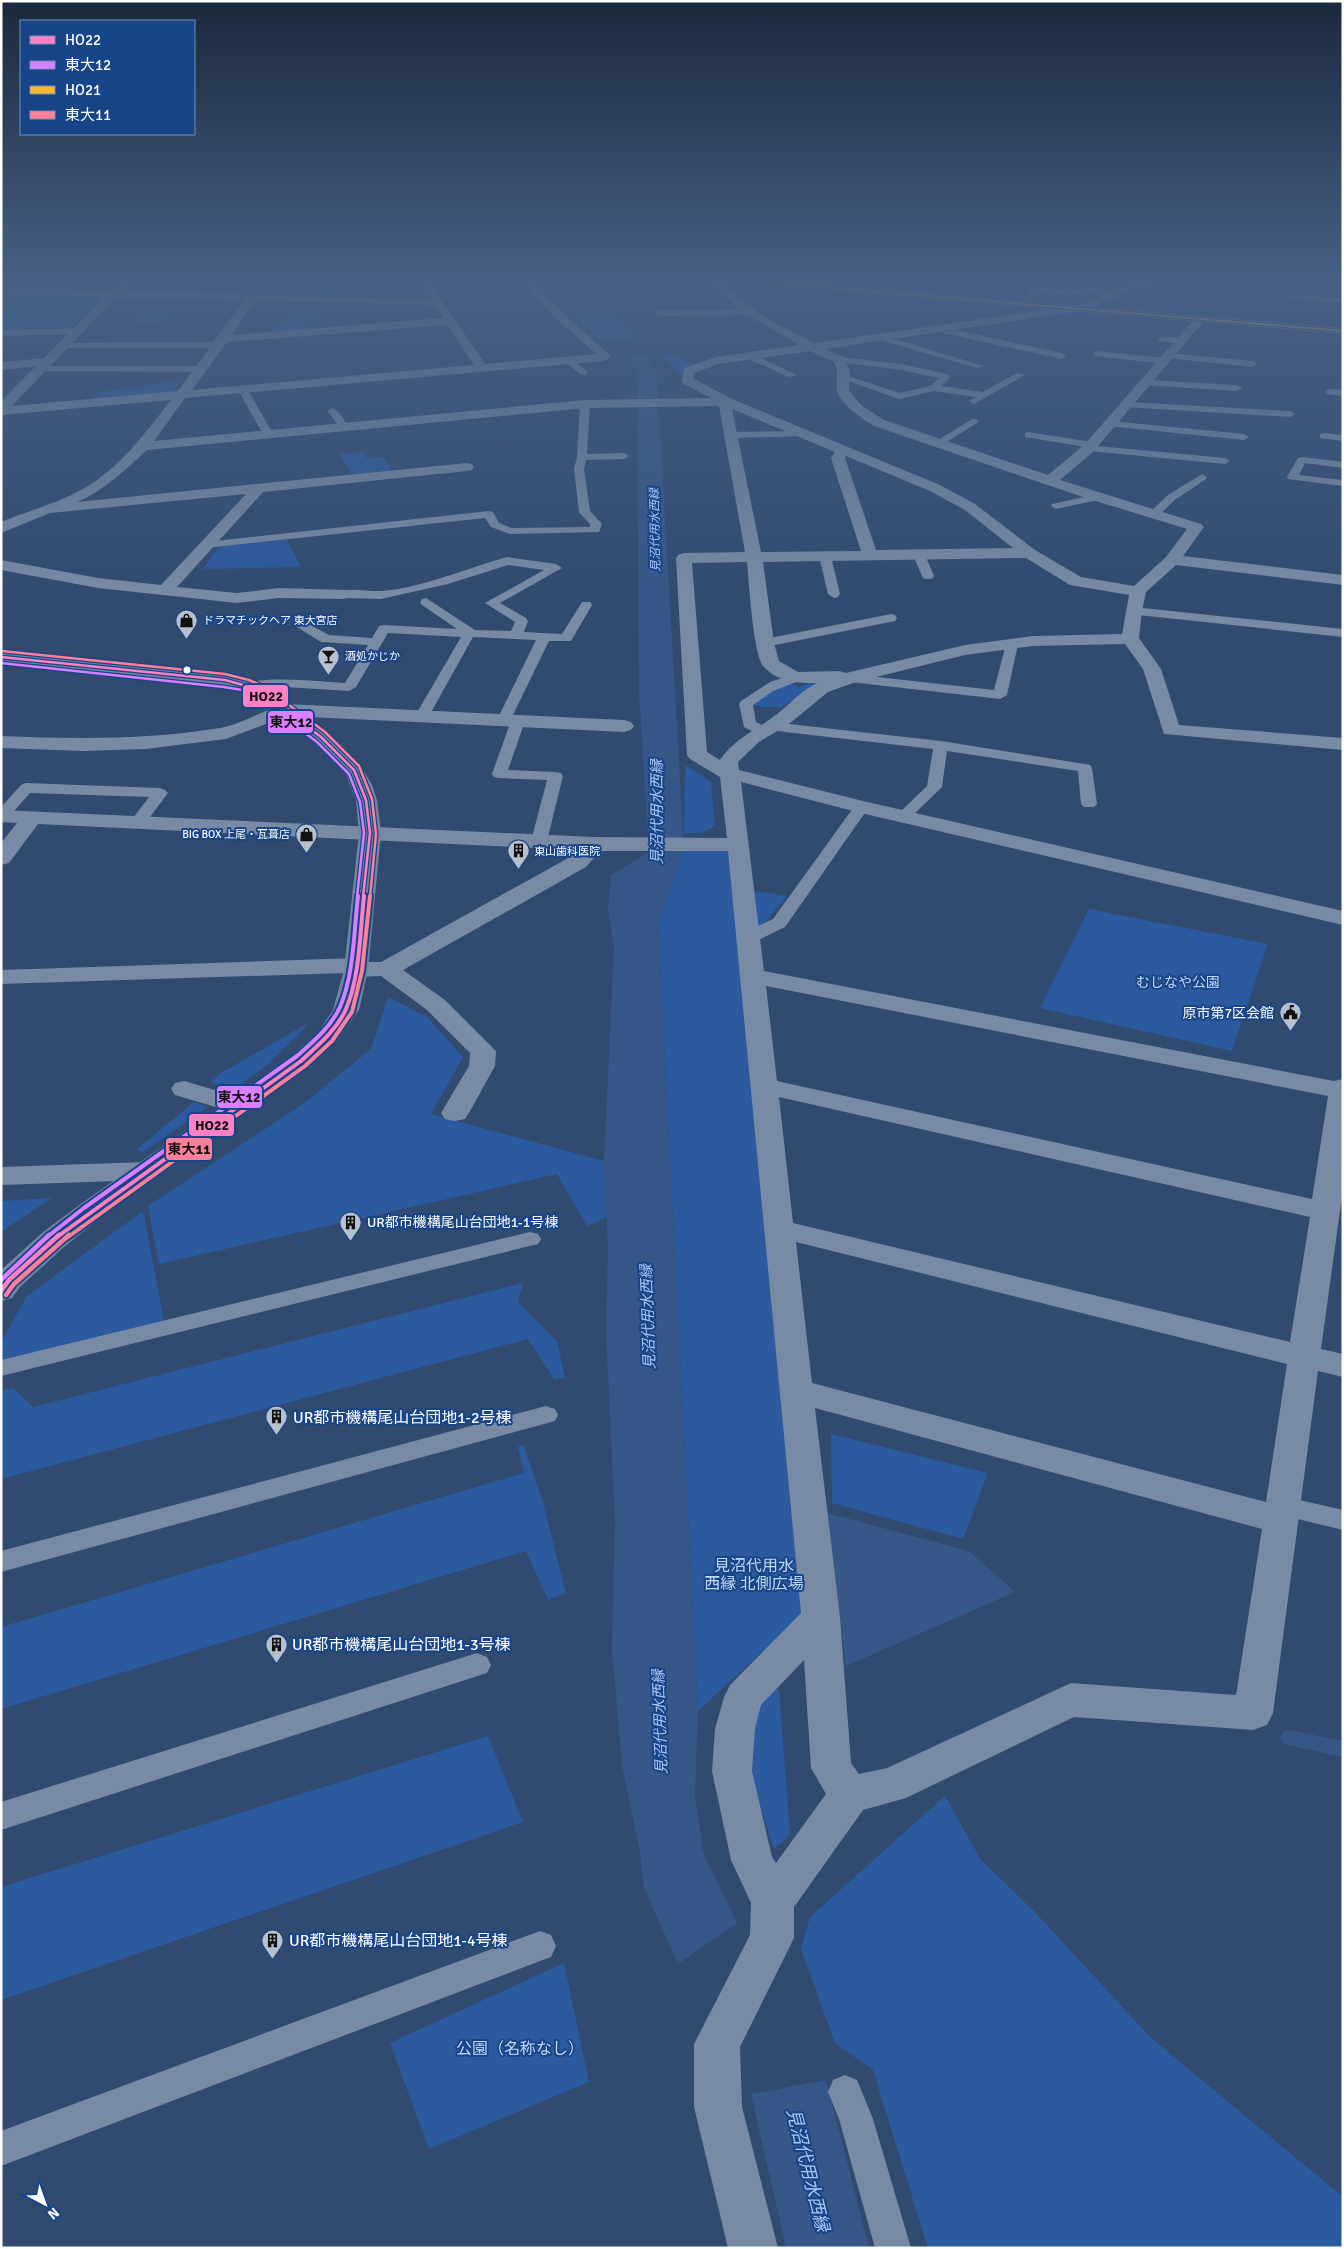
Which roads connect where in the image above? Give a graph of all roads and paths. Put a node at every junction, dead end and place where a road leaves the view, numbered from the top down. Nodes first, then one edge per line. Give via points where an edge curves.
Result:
1 (25, 384) edge
2 (190, 384) edge
3 (309, 384) edge
4 (693, 384) edge
5 (844, 384) edge
6 (863, 384) edge
7 (938, 384) edge
8 (1003, 384) edge
9 (1146, 384) joint
10 (934, 388) junction
11 (1237, 388) dead end
12 (243, 390) junction
13 (1330, 392) dead end
14 (1343, 393) edge
15 (182, 395) junction
16 (984, 395) junction
17 (973, 401) dead end
18 (727, 402) junction
19 (585, 404) junction
20 (1128, 405) junction
21 (1, 410) edge
22 (332, 412) dead end
23 (1290, 414) dead end
24 (974, 421) dead end
25 (1112, 424) junction
26 (344, 427) junction
27 (268, 434) junction
28 (804, 434) junction
29 (730, 435) junction
30 (1028, 435) dead end
31 (1324, 436) dead end
32 (1244, 437) dead end
33 (1343, 438) edge
34 (938, 443) junction
35 (143, 446) junction
36 (1091, 447) junction
37 (844, 450) junction
38 (624, 456) dead end
39 (582, 457) junction
40 (1225, 461) dead end
41 (1343, 465) edge
42 (467, 467) dead end
43 (1202, 477) dead end
44 (1050, 480) junction
45 (1343, 483) edge
46 (259, 488) junction
47 (1098, 497) junction
48 (1056, 506) dead end
49 (51, 509) junction
50 (1154, 514) junction
51 (1, 528) edge
52 (206, 545) junction
53 (1029, 553) junction
54 (870, 555) junction
55 (919, 555) junction
56 (825, 556) junction
57 (754, 557) junction
58 (1172, 560) junction
59 (1, 565) edge
60 (928, 576) dead end
61 (1343, 580) edge
62 (165, 590) junction
63 (1138, 592) junction
64 (342, 594) joint
65 (834, 594) dead end
66 (426, 602) dead end
67 (586, 605) dead end
68 (1133, 611) junction
69 (890, 618) dead end
70 (301, 624) dead end
71 (470, 632) junction
72 (1343, 633) edge
73 (516, 635) junction
74 (544, 636) junction
75 (1130, 639) junction
76 (376, 642) junction
77 (765, 643) junction
78 (1012, 644) junction
79 (1, 657) edge
80 (794, 678) junction
81 (850, 678) junction
82 (250, 686) junction
83 (285, 710) junction
84 (422, 716) junction
85 (511, 720) junction
86 (624, 726) dead end
87 (767, 728) junction
88 (1, 742) edge
89 (1343, 744) edge
90 (941, 745) junction
91 (728, 773) junction
92 (1089, 804) dead end
93 (861, 807) junction
94 (2, 816) edge
95 (903, 817) junction
96 (33, 818) junction
97 (138, 822) junction
98 (370, 833) junction
99 (539, 841) junction
100 (594, 844) junction
101 (738, 845) junction
102 (1, 858) edge
103 (1343, 918) edge
104 (748, 938) junction
105 (357, 967) junction
106 (386, 969) junction
107 (752, 976) junction
108 (1, 977) edge
109 (764, 1086) junction
110 (1343, 1087) edge
111 (184, 1089) dead end
112 (1342, 1091) edge
113 (239, 1106) junction
114 (455, 1113) dead end
115 (146, 1171) junction
116 (1, 1176) edge
117 (1325, 1211) junction
118 (780, 1229) junction
119 (530, 1239) dead end
120 (1, 1291) edge
121 (1304, 1357) junction
122 (1343, 1366) edge
123 (1, 1368) edge
124 (798, 1391) junction
125 (546, 1415) dead end
126 (1281, 1513) junction
127 (1343, 1520) edge
128 (1, 1562) edge
129 (821, 1617) junction
130 (478, 1665) dead end
131 (850, 1794) junction
132 (1, 1816) edge
133 (773, 1902) junction
134 (540, 1946) dead end
135 (845, 2092) dead end
136 (1, 2149) edge
137 (754, 2248) edge
138 (892, 2248) edge

1 - 21 street
2 - 15 street
3 - 12 street
4 - 18 street
5 - 34 street via 843,390 856,408 879,423
6 - 10 lane via 899,396
7 - 10 lane
8 - 16 lane
9 - 11 lane
9 - 20 street
10 - 16 lane
12 - 15 street
12 - 27 lane
13 - 14 lane
15 - 21 street
15 - 35 street
16 - 17 lane
18 - 19 street
18 - 28 street
18 - 29 street
19 - 26 street
19 - 39 lane
20 - 23 lane
20 - 25 street
22 - 26 lane
24 - 34 lane
25 - 32 lane
25 - 36 street
26 - 27 street
27 - 35 street
28 - 29 lane
28 - 37 street
29 - 57 street
30 - 36 lane
31 - 33 lane
34 - 44 street
35 - 49 street via 110,476
36 - 40 lane
36 - 44 street
37 - 53 street via 956,498
37 - 54 street via 838,458
38 - 39 lane
39 - 52 lane via 579,469 585,512 596,524 595,530 510,531 495,525 489,514
41 - 45 lane via 1302,460 1292,477
42 - 46 street
43 - 50 lane
44 - 47 street
46 - 49 street
46 - 52 street
47 - 48 lane
47 - 50 street
49 - 51 street
50 - 58 street via 1196,527
52 - 62 street
53 - 55 street
53 - 63 street via 1076,581
54 - 55 street
54 - 56 street
55 - 60 lane
56 - 57 street
56 - 65 lane
57 - 77 street
57 - 91 street via 684,558 697,755
58 - 61 street
58 - 63 street
59 - 62 street via 98,583
62 - 64 street via 237,598 278,592
63 - 68 street
64 - 73 lane via 381,595 444,581 506,561 556,568 491,603 522,621
66 - 71 lane
67 - 74 lane via 566,638
68 - 72 lane
68 - 75 street
69 - 77 lane
70 - 76 lane via 326,639
71 - 73 lane
71 - 76 lane via 384,629
71 - 84 lane
73 - 74 lane
74 - 85 lane
75 - 78 street
75 - 89 street via 1143,651 1156,676 1171,730
76 - 82 lane via 349,687 286,683
77 - 80 street via 771,664
78 - 81 street via 965,650
78 - 81 lane via 1000,695
79 - 82 street via 221,680
80 - 81 street
80 - 87 lane via 780,682 746,704 749,724
81 - 87 street via 821,688
82 - 83 street
83 - 84 street
83 - 88 street via 226,733 146,743
83 - 98 street via 319,736 354,770 366,799
84 - 85 street
85 - 86 street
85 - 99 lane via 499,774 556,776
87 - 90 lane
87 - 91 street via 736,751 728,762
90 - 92 lane via 1085,768
90 - 95 lane via 934,787
91 - 93 street
91 - 101 street
93 - 95 street
93 - 104 lane via 779,923
94 - 96 street
94 - 97 lane via 26,788 160,793
95 - 103 street
96 - 97 street
96 - 102 street
97 - 98 street
98 - 99 street
98 - 105 street
99 - 100 street
100 - 101 street
100 - 106 street via 578,862
101 - 104 street
104 - 107 street
105 - 106 street
105 - 108 street
105 - 113 street via 346,1010 327,1037 301,1061
106 - 114 street via 436,1005 483,1051 482,1066
107 - 109 street
107 - 112 street
109 - 117 street
109 - 118 street
110 - 112 street
111 - 113 street
112 - 117 street
113 - 115 street
115 - 116 street
115 - 120 street via 53,1240
117 - 121 street
118 - 121 street
118 - 124 street
119 - 123 lane
121 - 122 street
121 - 126 street
124 - 126 street
124 - 129 street
125 - 128 lane
126 - 127 lane
126 - 131 street via 1253,1714 1071,1700 892,1785
129 - 131 street via 831,1768
129 - 133 street via 744,1697 735,1729 732,1770 752,1860
130 - 132 lane
131 - 133 street
133 - 137 street via 772,1938 717,2044 718,2107
134 - 136 lane
135 - 138 lane via 856,2119

